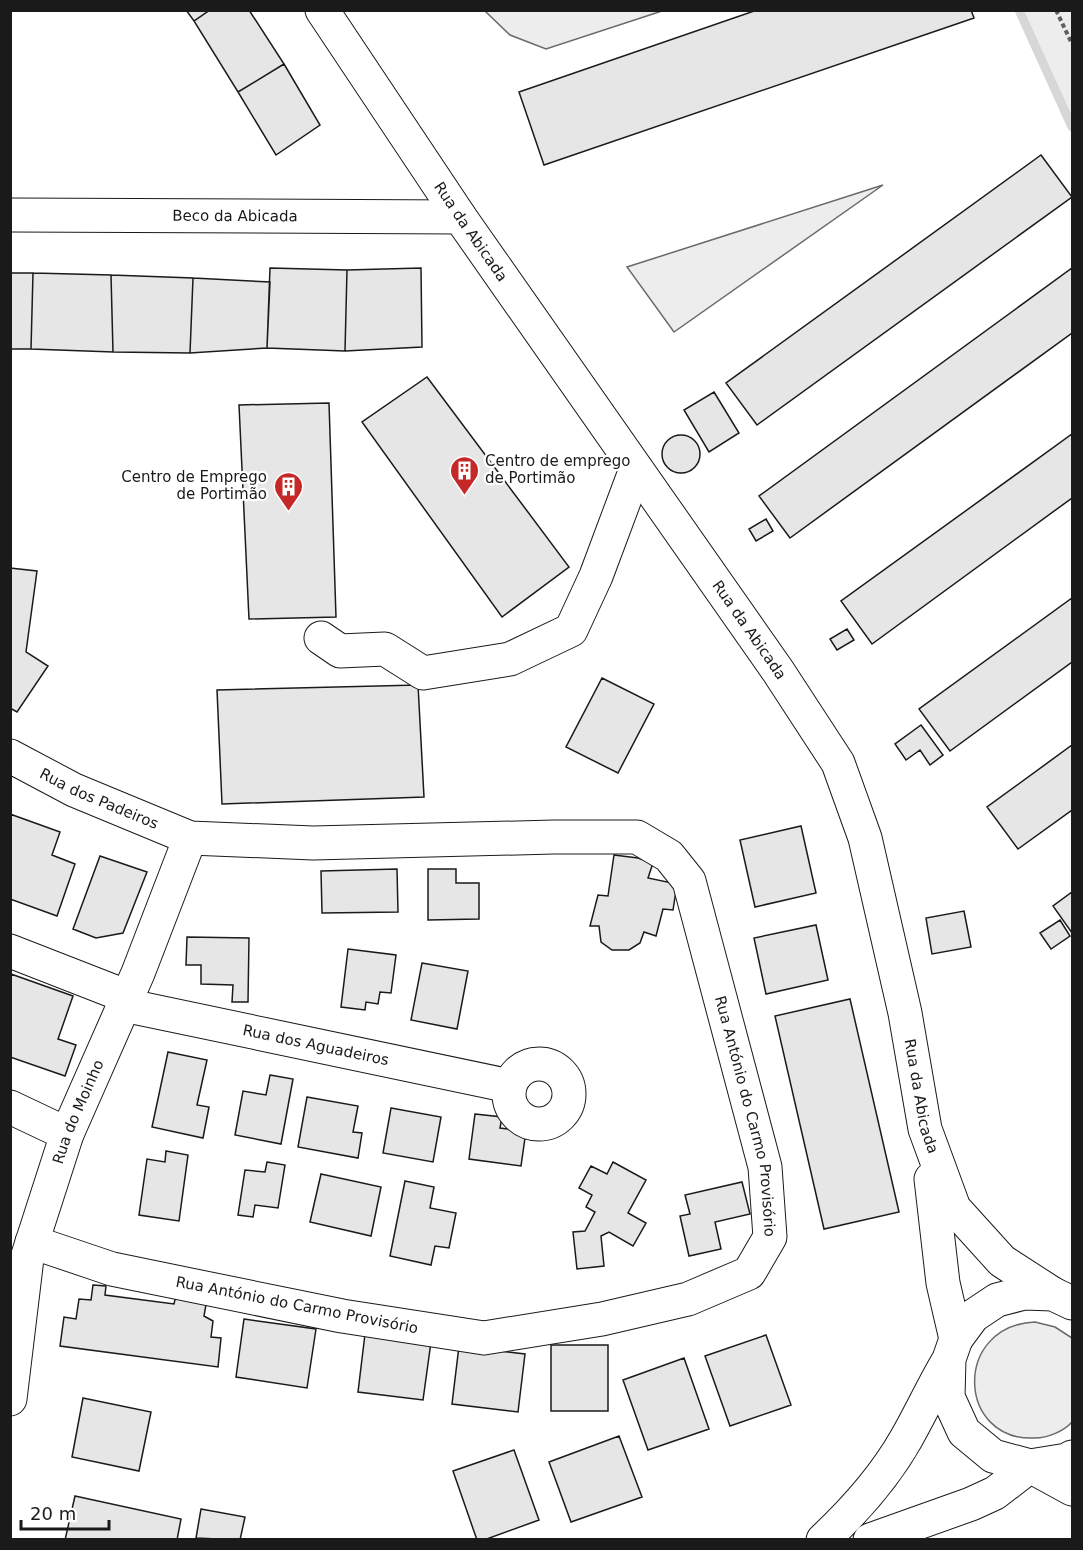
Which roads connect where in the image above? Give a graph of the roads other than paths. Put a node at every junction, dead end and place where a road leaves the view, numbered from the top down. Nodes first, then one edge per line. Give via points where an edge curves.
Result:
1 (322, 10) edge
2 (10, 215) edge
3 (460, 217) junction
4 (636, 469) junction
5 (321, 638) dead end
6 (10, 756) edge
7 (190, 838) junction
8 (10, 951) edge
9 (126, 1001) junction
10 (510, 1086) dead end
11 (10, 1107) edge
12 (925, 1129) junction
13 (67, 1134) junction
14 (23, 1251) edge
15 (1063, 1299) edge
16 (952, 1349) junction
17 (10, 1399) edge
18 (1072, 1457) edge
19 (1030, 1466) junction
20 (1072, 1488) edge
21 (824, 1539) edge
22 (870, 1539) edge

1 - 3 street, Rua da Abicada
2 - 3 street, Beco da Abicada
3 - 4 street, Rua da Abicada
4 - 5 street via 571,630 510,659 423,673 385,649 340,651
4 - 12 street, Rua da Abicada via 838,763 865,838 905,1013
6 - 7 street, Rua dos Padeiros via 74,790
7 - 9 street, Rua do Moinho
7 - 14 street, Rua António do Carmo Provisório via 313,843 637,837 669,856 689,881 759,1144 765,1167 770,1237 749,1273 688,1299 602,1319 484,1338 342,1316
8 - 9 street, Rua dos Aguadeiros
9 - 10 street, Rua dos Aguadeiros
9 - 13 street, Rua do Moinho
11 - 13 street
12 - 15 street, Rua da Abicada via 954,1208 1002,1261
12 - 16 street
13 - 14 street, Rua do Moinho
14 - 17 street, Rua do Moinho
15 - 16 street via 1024,1293 997,1300 973,1316
16 - 19 street via 948,1397 964,1432 993,1456
16 - 21 street via 906,1439 880,1477
18 - 19 street
19 - 20 street
19 - 22 street via 995,1493 971,1504

